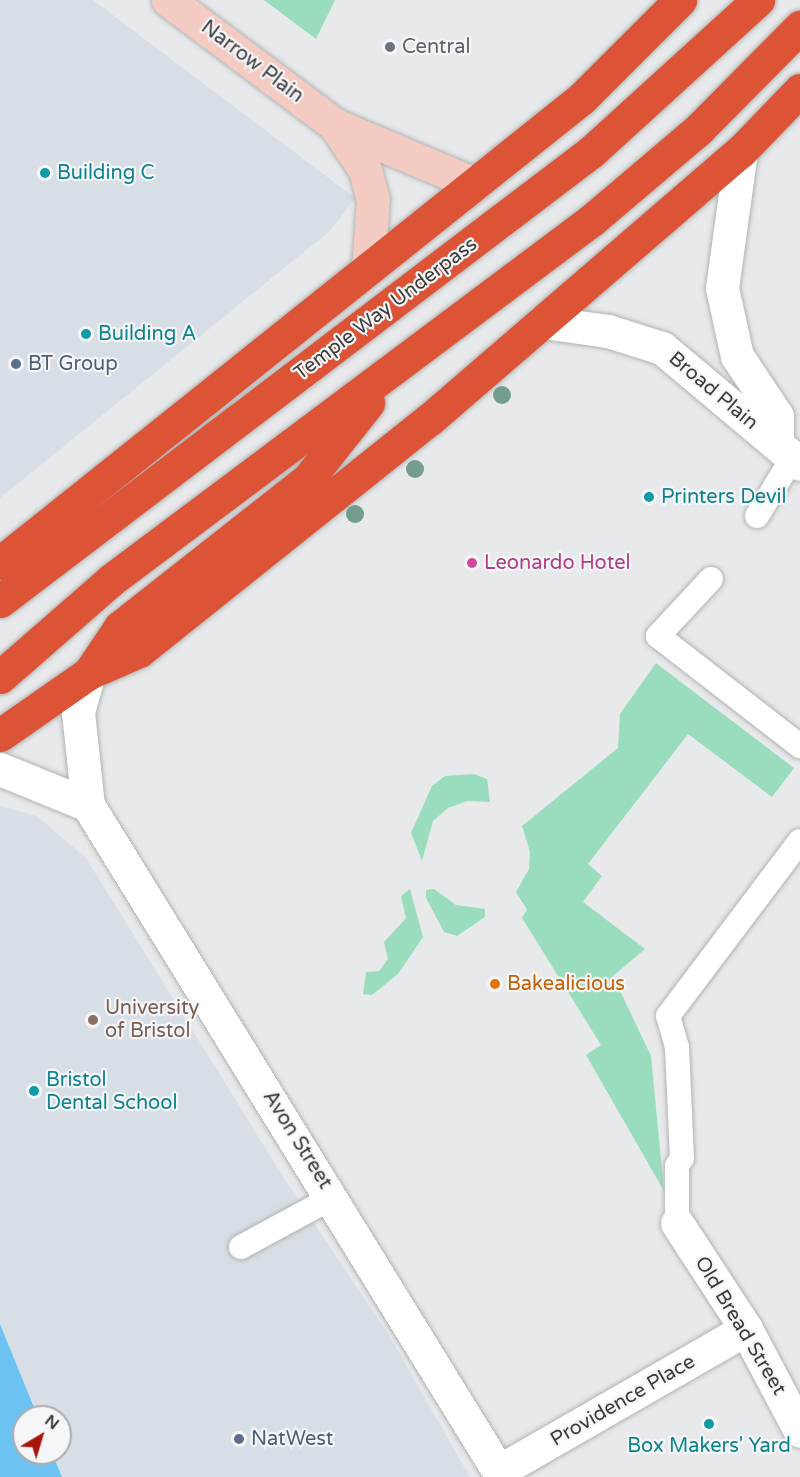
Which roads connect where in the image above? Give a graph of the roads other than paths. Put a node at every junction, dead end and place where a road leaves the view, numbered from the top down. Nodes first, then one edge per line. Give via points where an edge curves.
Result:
1 (168, 0) edge
2 (680, 0) edge
3 (758, 0) edge
4 (800, 27) edge
5 (800, 90) edge
6 (336, 125) junction
7 (741, 151) junction
8 (475, 184) junction
9 (368, 268) junction
10 (543, 322) junction
11 (396, 368) junction
12 (790, 453) edge
13 (757, 516) dead end
14 (0, 563) edge
15 (711, 579) dead end
16 (0, 601) edge
17 (89, 673) junction
18 (0, 677) edge
19 (0, 735) edge
20 (800, 746) edge
21 (0, 769) edge
22 (88, 806) junction
23 (800, 841) edge
24 (333, 1197) junction
25 (677, 1223) joint
26 (241, 1247) dead end
27 (746, 1329) junction
28 (800, 1431) edge
29 (500, 1474) edge

1 - 6 street, Narrow Plain
2 - 8 highway via 582,98
3 - 16 highway, Temple Way Underpass via 591,152
4 - 11 highway via 699,129 593,219
5 - 7 highway
6 - 8 street, Narrow Plain
6 - 9 street, Narrow Plain via 365,170 373,199
7 - 10 highway
7 - 12 street, Broad Plain via 722,288 737,356 777,416
8 - 9 highway
9 - 14 highway
10 - 12 street, Broad Plain via 608,331 662,348
10 - 17 highway via 174,625 139,651
11 - 17 highway via 308,479 120,627
11 - 18 highway via 111,580
12 - 13 lane
15 - 20 lane via 658,636
17 - 19 highway
17 - 22 street, Avon Street via 78,712
21 - 22 street
22 - 24 street, Avon Street
23 - 25 lane via 668,1016 677,1047 681,1135
24 - 26 lane
24 - 29 street, Avon Street
25 - 27 street, Old Bread Street
27 - 28 street, Old Bread Street
27 - 29 street, Providence Place

